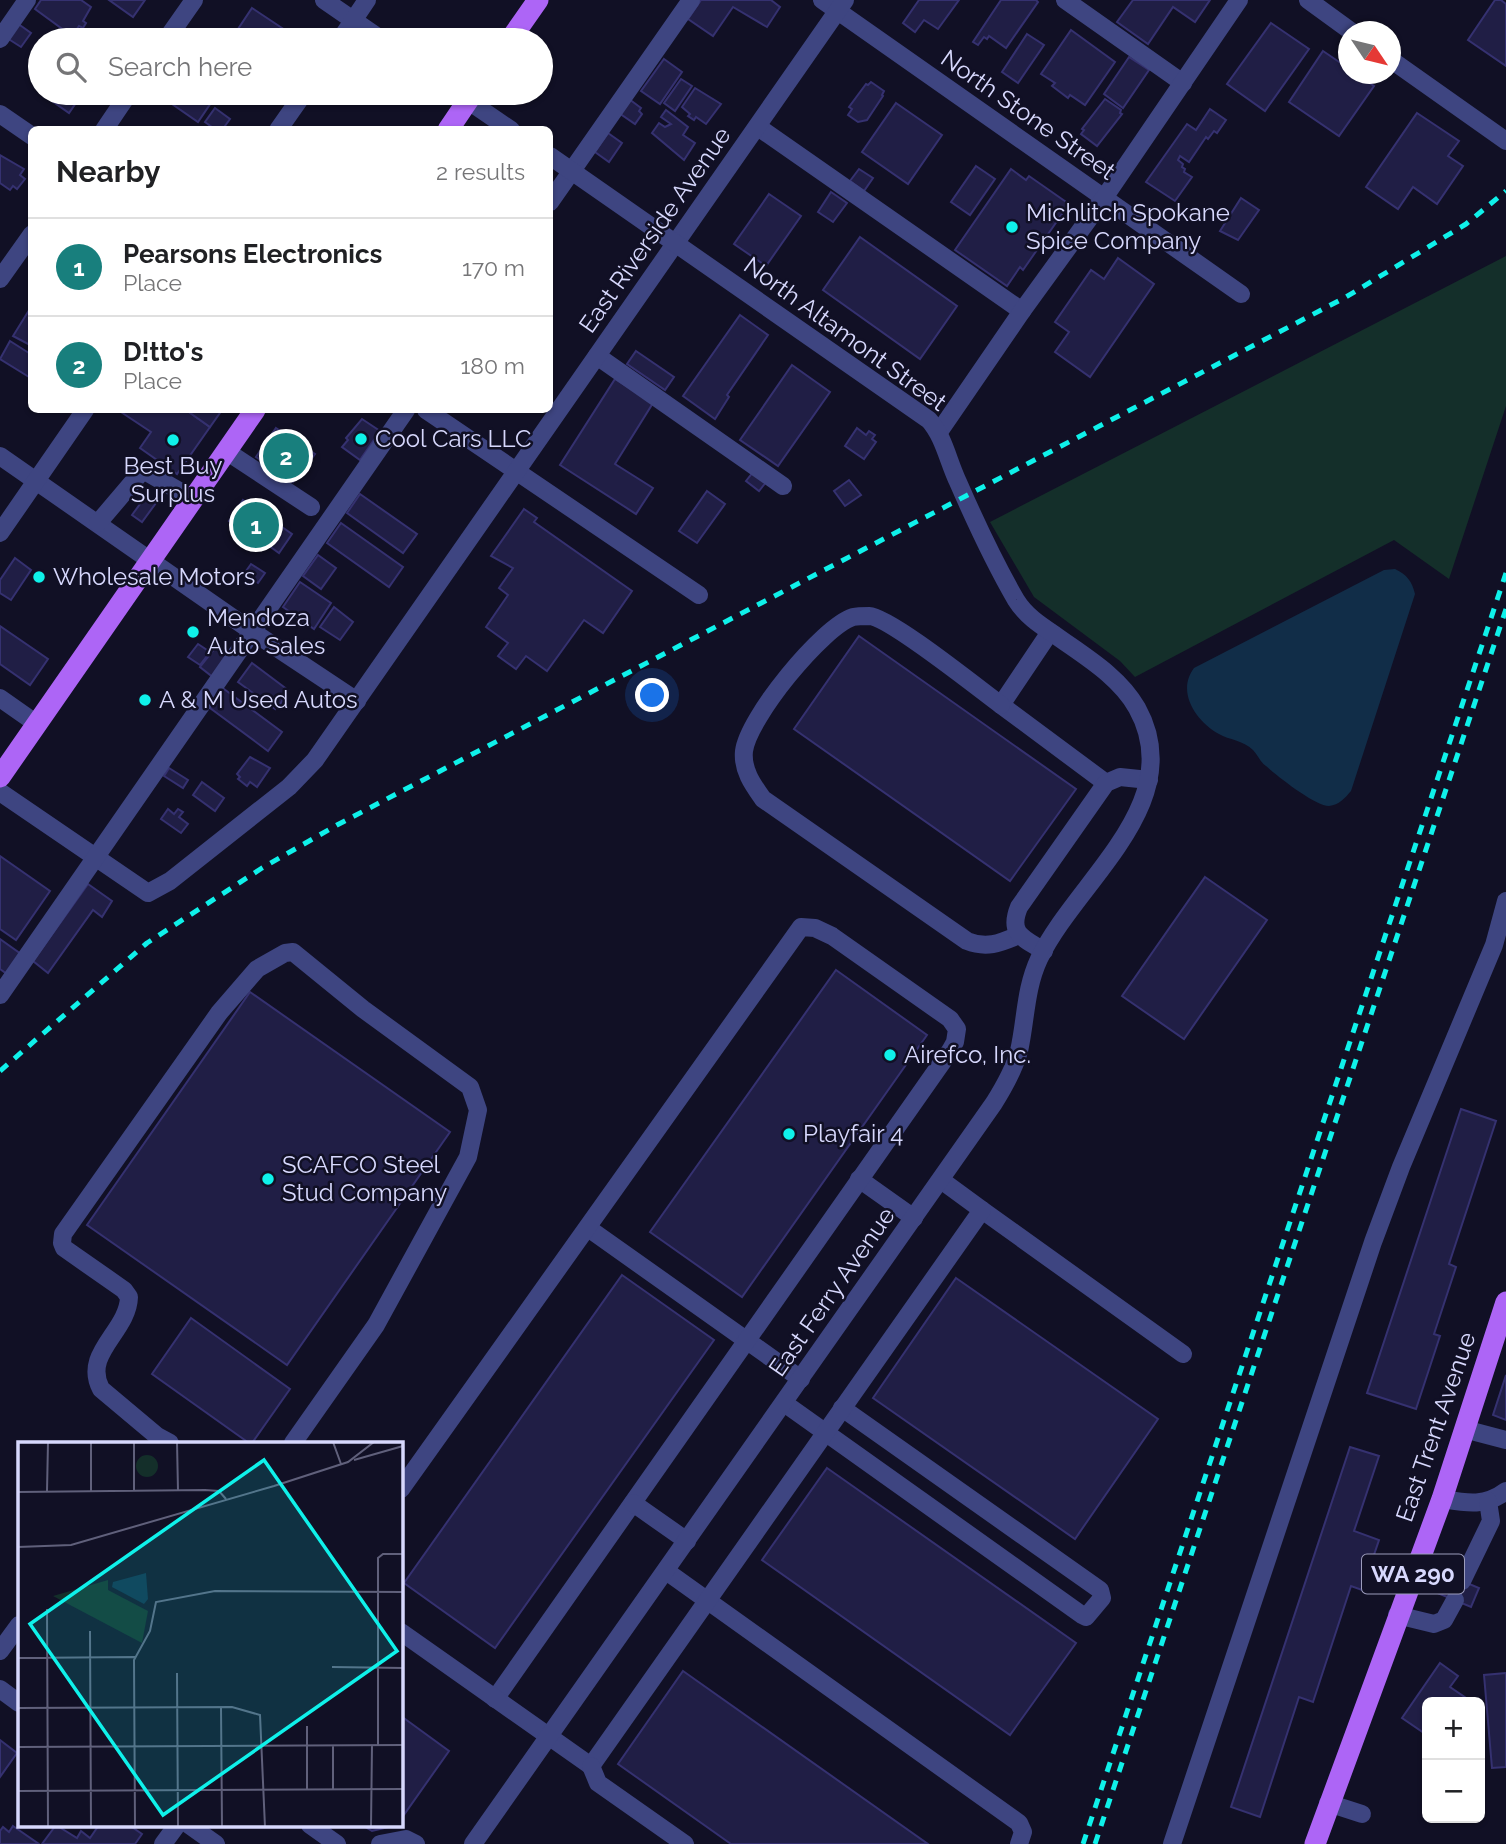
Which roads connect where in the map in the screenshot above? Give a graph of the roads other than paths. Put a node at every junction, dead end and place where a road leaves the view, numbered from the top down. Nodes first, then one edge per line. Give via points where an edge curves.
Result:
1 (27, 0) edge
2 (194, 0) edge
3 (324, 0) edge
4 (368, 0) edge
5 (538, 0) edge
6 (691, 0) edge
7 (822, 0) edge
8 (1065, 0) edge
9 (1239, 0) edge
10 (1308, 0) edge
11 (842, 6) edge
12 (353, 21) junction
13 (1338, 22) edge
14 (174, 28) edge
15 (348, 28) edge
16 (364, 28) edge
17 (518, 28) edge
18 (0, 39) edge
19 (1401, 66) edge
20 (1183, 83) junction
21 (121, 105) edge
22 (296, 105) edge
23 (461, 105) edge
24 (479, 105) edge
25 (0, 114) edge
26 (107, 126) edge
27 (281, 126) edge
28 (450, 126) edge
29 (506, 126) edge
30 (758, 127) junction
31 (28, 133) edge
32 (1506, 141) edge
33 (553, 158) edge
34 (571, 171) junction
35 (553, 198) edge
36 (1104, 198) junction
37 (28, 240) edge
38 (676, 243) junction
39 (0, 279) edge
40 (1241, 294) dead end
41 (1022, 311) junction
42 (597, 356) junction
43 (83, 413) edge
44 (253, 413) edge
45 (404, 413) edge
46 (430, 413) edge
47 (939, 432) junction
48 (226, 451) junction
49 (0, 456) edge
50 (516, 472) junction
51 (36, 481) junction
52 (783, 486) dead end
53 (193, 499) junction
54 (312, 507) dead end
55 (98, 523) junction
56 (0, 533) edge
57 (151, 560) junction
58 (699, 595) dead end
59 (253, 632) junction
60 (1050, 632) junction
61 (0, 698) edge
62 (357, 701) junction
63 (1001, 705) junction
64 (37, 724) junction
65 (1147, 735) joint
66 (0, 777) edge
67 (1149, 780) junction
68 (1106, 783) junction
69 (0, 792) edge
70 (95, 857) junction
71 (1506, 901) edge
72 (1019, 935) junction
73 (1044, 951) junction
74 (0, 995) edge
75 (859, 1179) junction
76 (941, 1180) junction
77 (982, 1210) junction
78 (914, 1218) junction
79 (588, 1228) junction
80 (1506, 1302) edge
81 (746, 1340) junction
82 (1184, 1354) dead end
83 (802, 1379) junction
84 (784, 1404) junction
85 (842, 1408) junction
86 (1465, 1429) junction
87 (825, 1432) junction
88 (1506, 1440) edge
89 (160, 1441) edge
90 (294, 1442) edge
91 (402, 1488) edge
92 (1506, 1491) edge
93 (1442, 1499) junction
94 (1488, 1501) junction
95 (633, 1503) junction
96 (687, 1541) junction
97 (666, 1571) junction
98 (1462, 1581) dead end
99 (1455, 1600) dead end
100 (707, 1601) junction
101 (1397, 1615) junction
102 (18, 1626) edge
103 (402, 1633) edge
104 (0, 1651) edge
105 (0, 1689) edge
106 (495, 1699) junction
107 (18, 1702) edge
108 (548, 1737) junction
109 (591, 1766) junction
110 (1328, 1803) junction
111 (1362, 1814) dead end
112 (176, 1826) edge
113 (190, 1826) edge
114 (311, 1826) edge
115 (163, 1844) edge
116 (216, 1844) edge
117 (337, 1844) edge
118 (380, 1844) edge
119 (416, 1844) edge
120 (473, 1844) edge
121 (685, 1844) edge
122 (1019, 1844) edge
123 (1172, 1844) edge
124 (1315, 1844) edge

1 - 18 street
2 - 14 street
3 - 12 street
4 - 12 street
5 - 17 main road
6 - 34 street
7 - 11 street, North Stone Street
8 - 20 street
9 - 20 street
10 - 13 street
11 - 30 street, East Riverside Avenue
11 - 36 street, North Stone Street
12 - 15 street
12 - 16 street
19 - 32 street
20 - 36 street
21 - 26 street
22 - 27 street
23 - 28 main road
24 - 29 street
25 - 31 street
30 - 38 street, East Riverside Avenue
30 - 41 street
33 - 34 street, North Altamont Street
34 - 35 street
34 - 38 street, North Altamont Street
36 - 40 street, North Stone Street
36 - 41 street
37 - 39 street
38 - 42 street, East Riverside Avenue
38 - 47 street, North Altamont Street via 902,400
41 - 47 street
42 - 50 street, East Riverside Avenue
42 - 52 street
43 - 51 street
44 - 48 main road
45 - 59 street
46 - 50 street
47 - 60 street, North Altamont Street via 967,503 1016,599 1028,616
48 - 53 main road
48 - 54 street
49 - 51 street
50 - 58 street
50 - 62 street, East Riverside Avenue
51 - 55 street
51 - 56 street
53 - 55 street via 143,470
53 - 57 main road
55 - 57 street
57 - 59 street
57 - 64 main road
59 - 62 street
59 - 70 street
60 - 63 street
60 - 65 street, North Altamont Street via 1117,682 1136,706
61 - 64 street
62 - 70 street, East Riverside Avenue via 315,760 289,787 170,881 148,893
63 - 68 street
63 - 72 street via 894,626 873,616 854,617 817,644 774,693 751,727 744,752 750,782 763,799 967,941 989,946
64 - 66 main road
65 - 67 street, East Ferry Avenue
67 - 68 street via 1119,776
67 - 73 street, East Ferry Avenue via 1132,824
68 - 72 street via 1018,907 1014,927
69 - 70 street
70 - 74 street
71 - 123 street via 1494,945 1373,1242
72 - 73 street
73 - 76 street, East Ferry Avenue via 1028,989 1013,1069
75 - 78 street
75 - 79 street via 950,1051 957,1029 950,1019 832,936 801,928
75 - 81 street
76 - 77 street
76 - 78 street, East Ferry Avenue
77 - 82 street
77 - 85 street
78 - 83 street, East Ferry Avenue
79 - 81 street
79 - 91 street
80 - 86 main road, East Trent Avenue / WA 290
81 - 83 street
81 - 95 street
83 - 84 street, East Ferry Avenue
84 - 87 street
84 - 96 street, East Ferry Avenue
85 - 87 street
85 - 87 street via 1100,1590 1102,1598 1090,1615 1083,1615
86 - 88 street
86 - 93 main road, East Trent Avenue / WA 290
87 - 100 street
89 - 90 street via 101,1389 96,1379 96,1365 125,1316 129,1297 64,1248 63,1234 219,1013 257,969 293,952 470,1087 478,1110 468,1157 376,1325
92 - 94 street
93 - 94 street via 1472,1504
93 - 101 main road, East Trent Avenue / WA 290
94 - 98 street via 1491,1521
95 - 96 street
95 - 106 street
96 - 97 street, East Ferry Avenue
97 - 100 street
97 - 108 street, East Ferry Avenue
99 - 101 street via 1444,1620 1434,1624
100 - 109 street
100 - 122 street via 1019,1824 1023,1832
101 - 110 main road, East Trent Avenue / WA 290
102 - 104 street
103 - 106 street
105 - 107 street
106 - 108 street
108 - 109 street
108 - 120 street, East Ferry Avenue
109 - 121 street via 598,1783
110 - 111 street
110 - 124 main road, East Trent Avenue / WA 290
112 - 115 street
113 - 116 street
114 - 117 street
118 - 119 street via 406,1839

